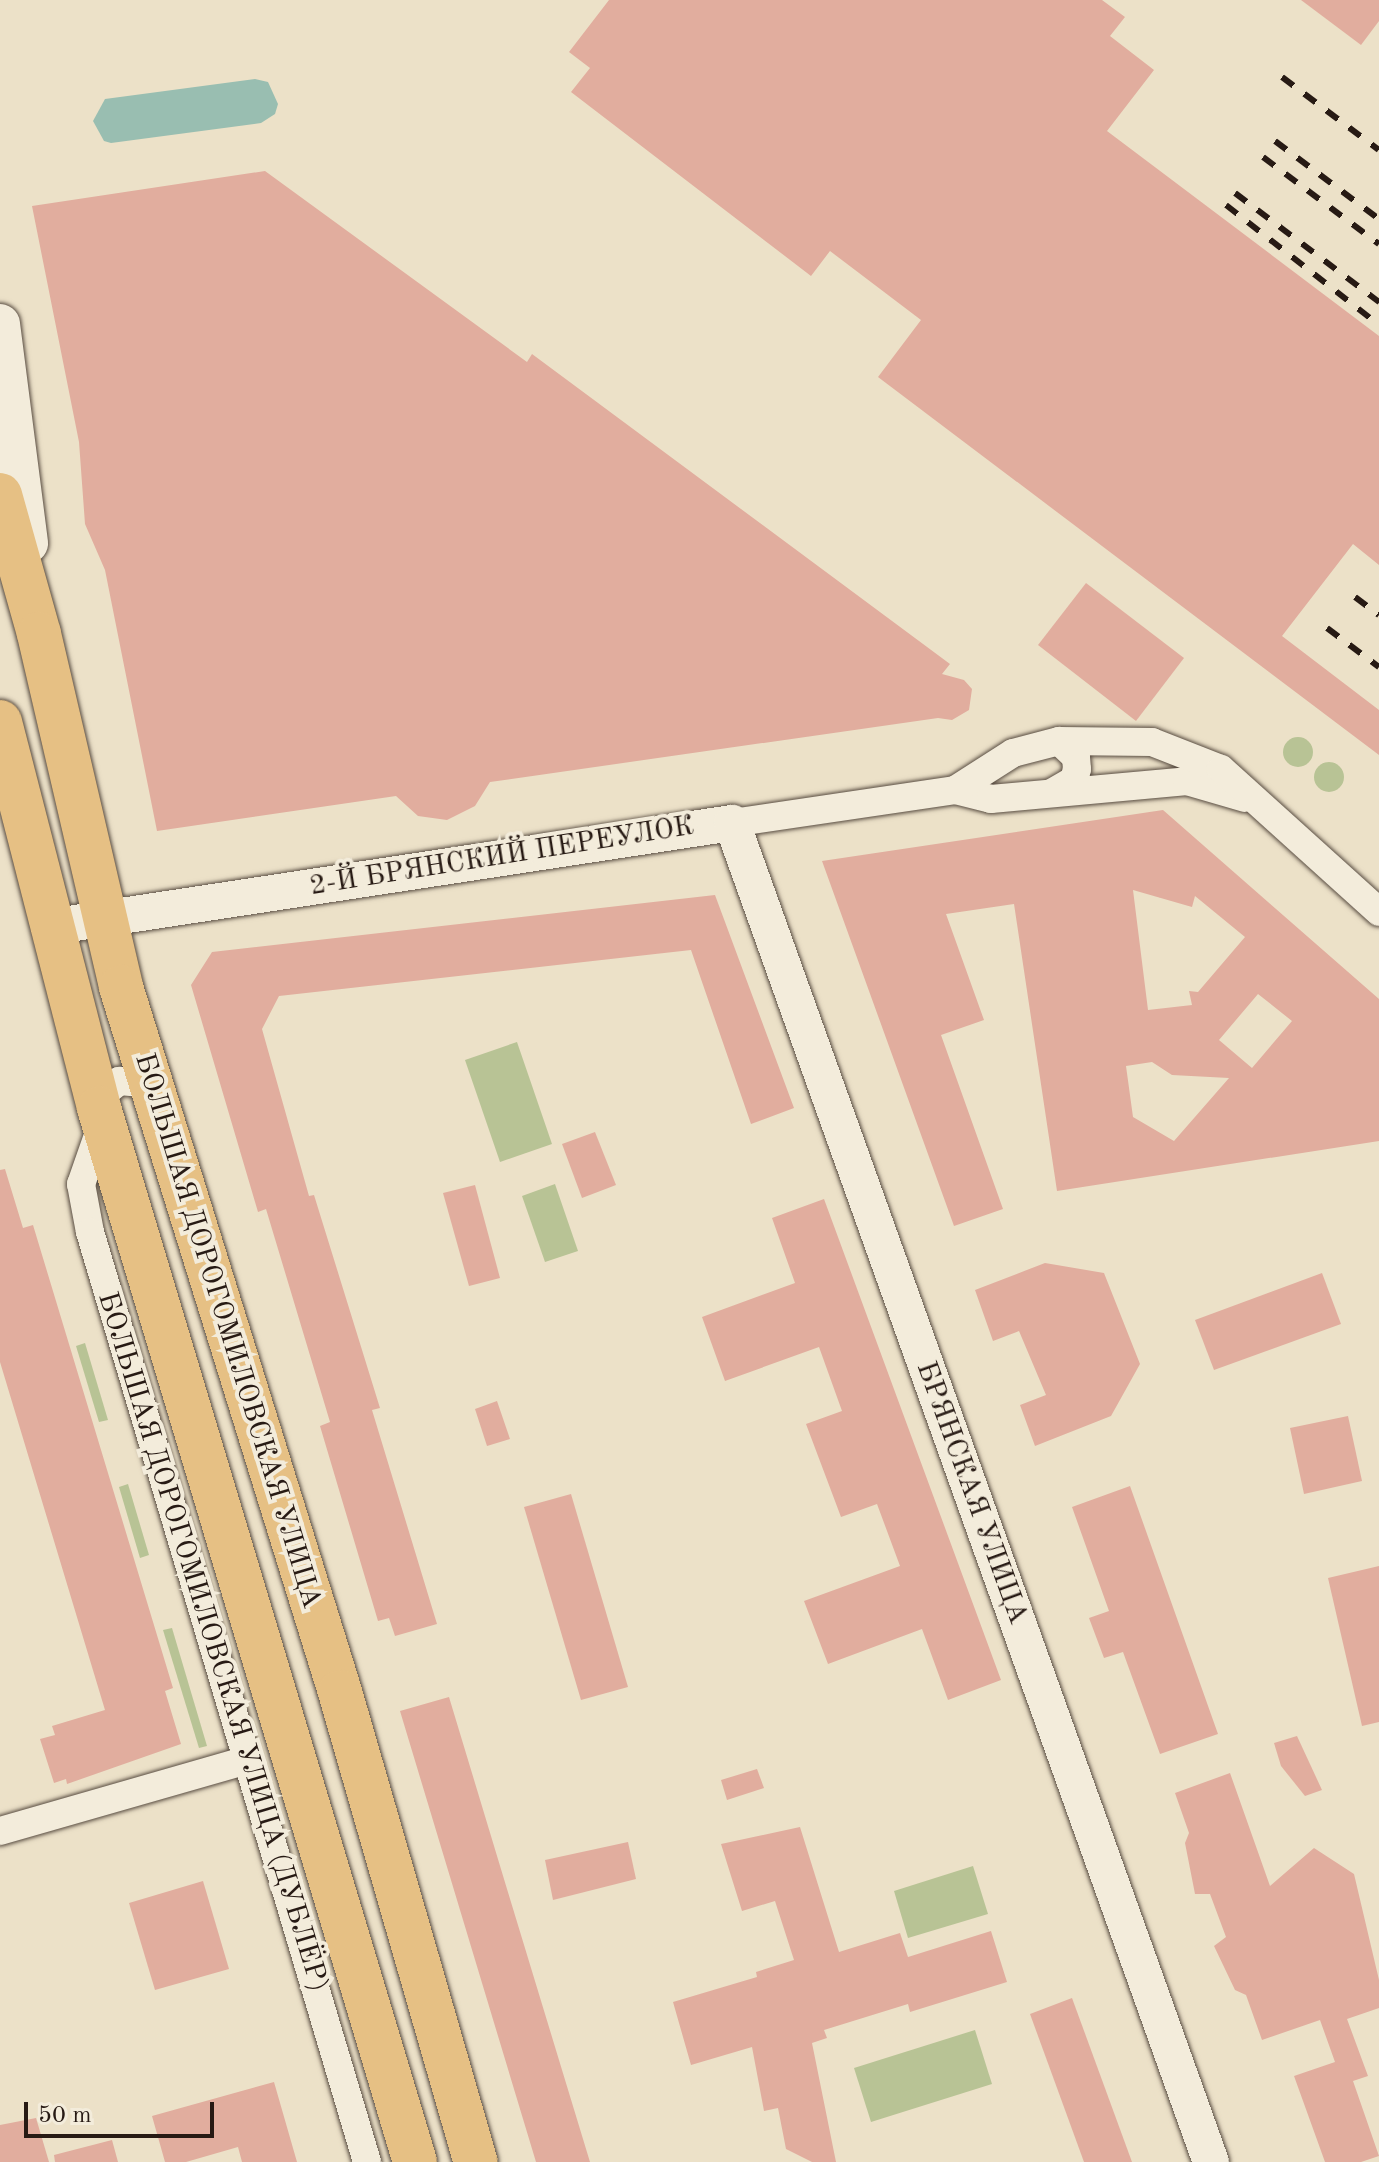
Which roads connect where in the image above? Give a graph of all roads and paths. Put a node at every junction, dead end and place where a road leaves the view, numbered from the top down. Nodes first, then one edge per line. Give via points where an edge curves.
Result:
1 (0, 324) edge
2 (0, 495) edge
3 (39, 634) junction
4 (0, 722) edge
5 (1059, 741) junction
6 (955, 790) junction
7 (1053, 792) junction
8 (1260, 806) junction
9 (732, 823) junction
10 (1379, 912) edge
11 (103, 917) junction
12 (49, 927) junction
13 (155, 1101) junction
14 (101, 1115) junction
15 (247, 1760) junction
16 (0, 1831) edge
17 (367, 2162) edge
18 (415, 2162) edge
19 (476, 2162) edge
20 (1211, 2162) edge

1 - 3 main road
2 - 3 main road, БОЛЬШАЯ ДОРОГОМИЛОВСКАЯ УЛИЦА
3 - 11 main road, БОЛЬШАЯ ДОРОГОМИЛОВСКАЯ УЛИЦА
4 - 12 main road, БОЛЬШАЯ ДОРОГОМИЛОВСКАЯ УЛИЦА
5 - 6 street, 2-Й БРЯНСКИЙ ПЕРЕУЛОК via 1013,753
5 - 7 street via 1076,757 1077,769 1074,780
5 - 8 street, 2-Й БРЯНСКИЙ ПЕРЕУЛОК via 1152,742 1190,753 1221,769
6 - 7 street, 2-Й БРЯНСКИЙ ПЕРЕУЛОК via 991,799
6 - 9 street, 2-Й БРЯНСКИЙ ПЕРЕУЛОК
7 - 8 street, 2-Й БРЯНСКИЙ ПЕРЕУЛОК via 1187,781 1224,788
8 - 10 street
9 - 11 street, 2-Й БРЯНСКИЙ ПЕРЕУЛОК
9 - 20 street, БРЯНСКАЯ УЛИЦА
11 - 12 street, 2-Й БРЯНСКИЙ ПЕРЕУЛОК
11 - 13 main road, БОЛЬШАЯ ДОРОГОМИЛОВСКАЯ УЛИЦА
12 - 14 main road, БОЛЬШАЯ ДОРОГОМИЛОВСКАЯ УЛИЦА
13 - 14 street via 140,1083 119,1081 103,1094
13 - 19 main road, БОЛЬШАЯ ДОРОГОМИЛОВСКАЯ УЛИЦА via 340,1692
14 - 15 street, БОЛЬШАЯ ДОРОГОМИЛОВСКАЯ УЛИЦА (ДУБЛЁР) via 85,1164 83,1206
14 - 18 main road, БОЛЬШАЯ ДОРОГОМИЛОВСКАЯ УЛИЦА
15 - 16 street
15 - 17 street, БОЛЬШАЯ ДОРОГОМИЛОВСКАЯ УЛИЦА (ДУБЛЁР)

